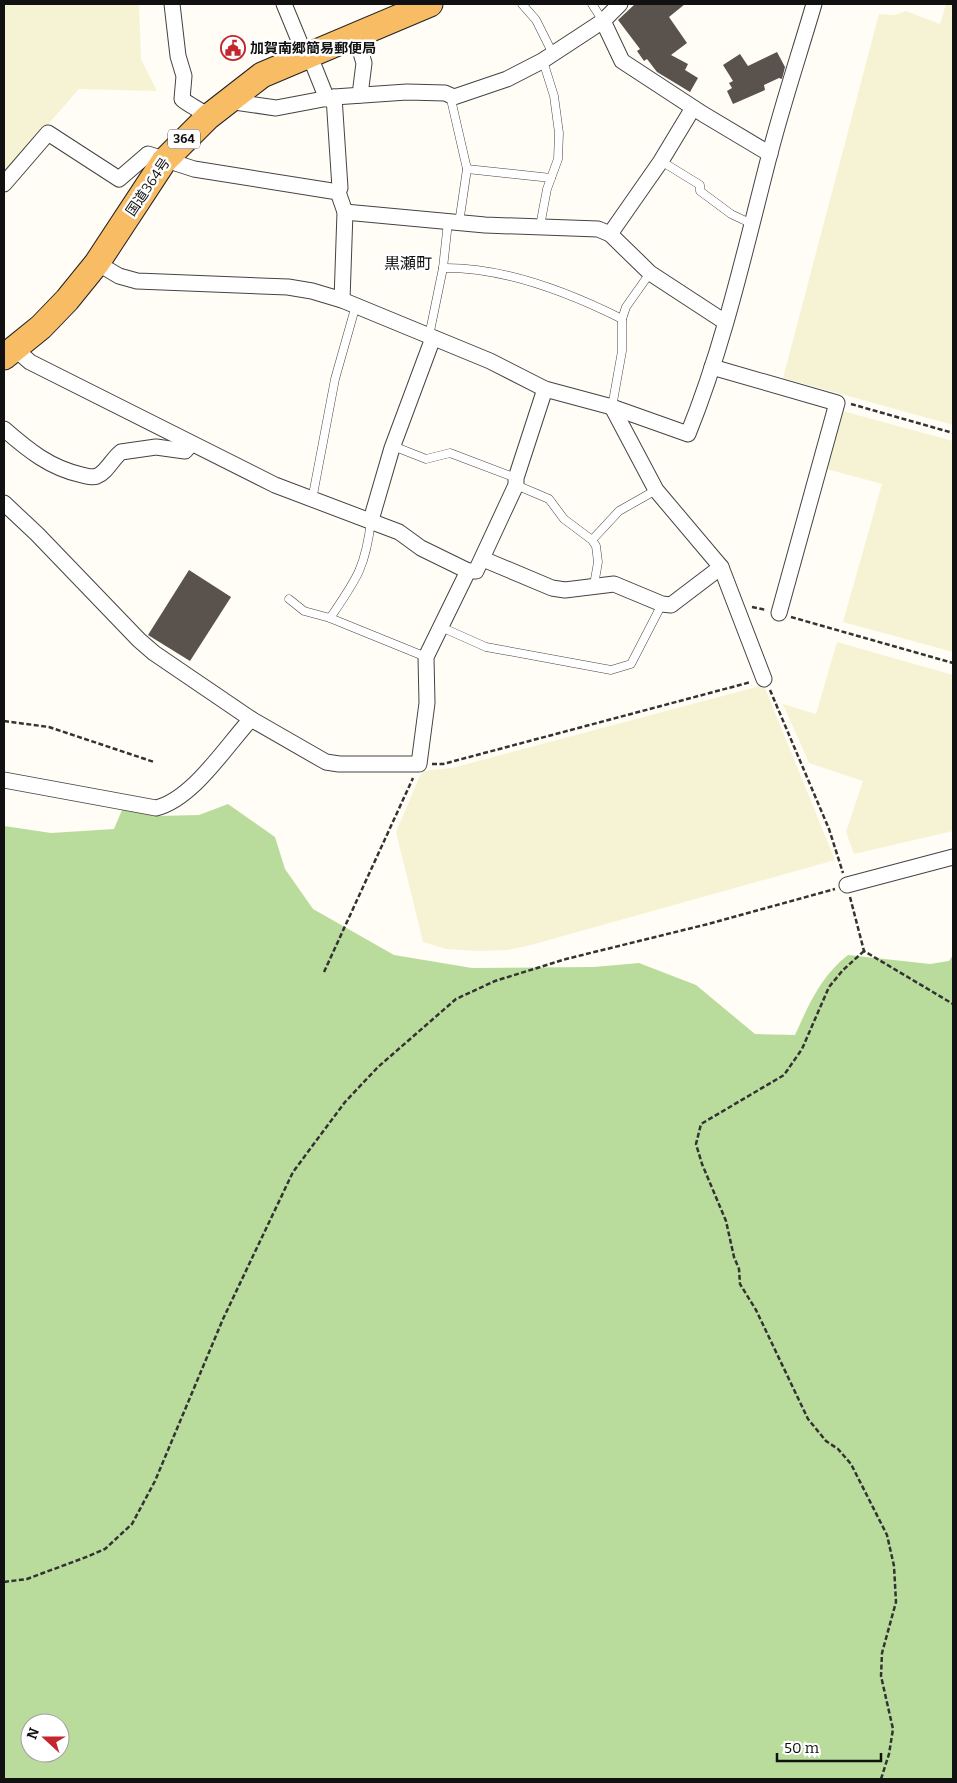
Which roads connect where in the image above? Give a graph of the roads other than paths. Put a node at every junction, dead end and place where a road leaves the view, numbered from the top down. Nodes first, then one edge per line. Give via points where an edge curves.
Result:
1 (172, 4) edge
2 (284, 4) edge
3 (430, 4) edge
4 (522, 4) edge
5 (592, 4) edge
6 (620, 4) edge
7 (814, 4) edge
8 (603, 21) junction
9 (356, 36) junction
10 (307, 55) junction
11 (548, 57) junction
12 (360, 95) junction
13 (450, 95) junction
14 (331, 98) junction
15 (228, 101) junction
16 (693, 108) junction
17 (208, 117) junction
18 (770, 154) junction
19 (164, 161) junction
20 (661, 161) junction
21 (467, 169) junction
22 (552, 178) junction
23 (4, 184) edge
24 (338, 192) junction
25 (345, 212) junction
26 (454, 223) junction
27 (752, 224) junction
28 (540, 226) junction
29 (610, 234) junction
30 (97, 263) junction
31 (443, 268) junction
32 (650, 273) junction
33 (349, 303) junction
34 (622, 319) junction
35 (725, 322) junction
36 (431, 337) junction
37 (9, 353) edge
38 (712, 367) junction
39 (545, 389) junction
40 (612, 407) junction
41 (4, 429) edge
42 (191, 444) junction
43 (392, 446) junction
44 (516, 482) junction
45 (656, 490) junction
46 (312, 500) junction
47 (4, 504) edge
48 (371, 520) junction
49 (592, 540) junction
50 (483, 559) junction
51 (721, 567) junction
52 (468, 571) junction
53 (594, 585) junction
54 (288, 599) dead end
55 (662, 604) junction
56 (779, 613) road end
57 (330, 618) junction
58 (441, 627) junction
59 (426, 657) junction
60 (764, 679) road end
61 (251, 719) junction
62 (4, 780) edge
63 (953, 857) edge
64 (847, 885) road end

1 - 17 street via 178,56 184,76 182,99
2 - 10 street
3 - 9 highway, 国道364号 / 364
4 - 11 lane via 536,20
5 - 8 lane
6 - 8 street
7 - 18 street
8 - 11 street
8 - 16 street via 622,60
9 - 10 highway, 国道364号 / 364
9 - 12 street via 364,63
10 - 14 street
10 - 15 highway, 国道364号 / 364 via 262,75
11 - 13 street via 507,79 454,97
11 - 22 lane via 559,133 558,159
12 - 13 street via 407,92
12 - 14 street
13 - 21 lane
14 - 15 street via 276,108
14 - 24 street
15 - 17 highway, 国道364号 / 364
16 - 18 street
16 - 20 street
17 - 19 highway, 国道364号 / 364
18 - 27 street
19 - 23 street via 148,154 119,179 48,133
19 - 24 street via 194,169
19 - 30 highway, 国道364号 / 364
20 - 27 lane via 700,185 700,191 731,214
20 - 29 street
21 - 22 lane
21 - 26 lane
22 - 28 lane
24 - 25 street
25 - 26 street
25 - 33 street
26 - 28 street
26 - 31 lane
27 - 35 street
28 - 29 street via 598,229
29 - 32 street
30 - 33 street via 119,276 137,281 288,287 312,290
30 - 37 highway, 国道364号 / 364 via 67,300
31 - 34 lane via 460,268 523,280 594,305
31 - 36 lane
32 - 34 lane via 626,307
32 - 35 street
33 - 36 street
33 - 46 lane
34 - 40 lane via 622,351
35 - 38 street
36 - 39 street via 490,361
36 - 43 street
37 - 42 street
38 - 40 street via 688,434
38 - 56 street via 837,402
39 - 40 street
39 - 44 street
40 - 45 street
41 - 42 street via 51,465 92,477 99,476 121,452 156,447 185,450
42 - 46 street via 275,486
43 - 44 lane via 426,459 450,453
43 - 48 street
44 - 49 lane via 549,499 564,519
44 - 50 street
45 - 49 lane via 619,511
45 - 51 street
46 - 48 street
47 - 61 street via 139,640
48 - 52 street
48 - 57 lane via 358,578
49 - 53 lane via 598,562
50 - 52 street via 476,571
50 - 53 street via 552,588 566,590
51 - 55 street via 670,605
51 - 60 street
52 - 58 street
53 - 55 street via 614,584
54 - 57 lane via 304,611
55 - 58 lane via 631,664 611,670 486,647
57 - 59 lane
58 - 59 street
59 - 61 street via 427,703 419,764 326,762
61 - 62 street via 191,787 168,805 156,808
63 - 64 street

